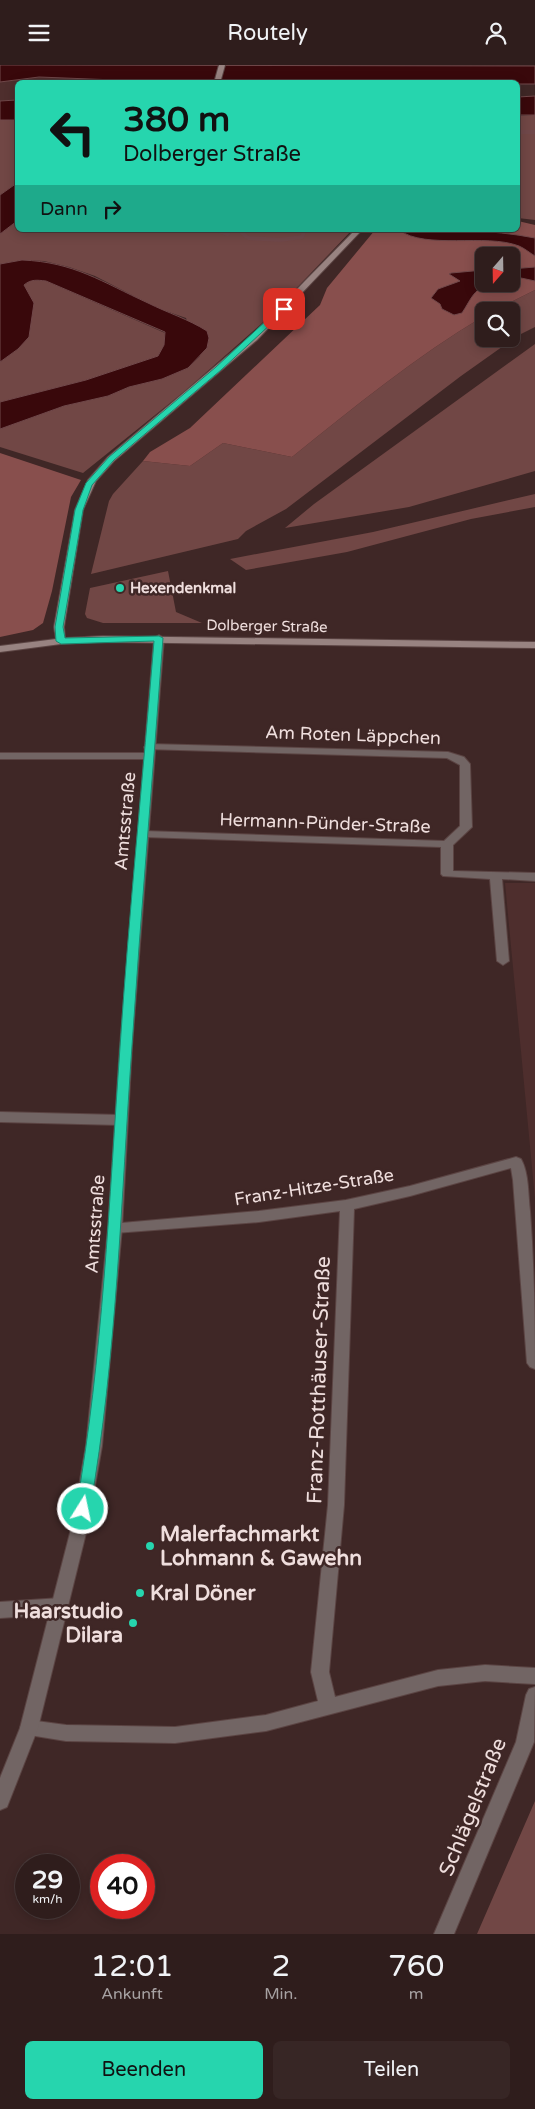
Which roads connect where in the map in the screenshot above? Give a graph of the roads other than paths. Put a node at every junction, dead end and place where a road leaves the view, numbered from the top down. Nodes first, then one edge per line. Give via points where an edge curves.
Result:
1 (222, 65) edge
2 (218, 80) edge
3 (357, 232) edge
4 (159, 638) junction
5 (61, 641) junction
6 (535, 645) edge
7 (0, 649) edge
8 (149, 752) junction
9 (0, 756) edge
10 (144, 834) junction
11 (447, 844) junction
12 (496, 876) junction
13 (535, 877) edge
14 (503, 961) dead end
15 (0, 1117) edge
16 (120, 1120) junction
17 (347, 1205) junction
18 (115, 1228) junction
19 (535, 1363) edge
20 (61, 1607) junction
21 (0, 1610) edge
22 (535, 1676) edge
23 (535, 1695) edge
24 (328, 1706) junction
25 (29, 1728) junction
26 (0, 1801) edge
27 (444, 1934) edge

1 - 2 main road
3 - 5 main road via 254,338 111,459 89,485 75,529 59,627
4 - 5 main road, Dolberger Straße
4 - 6 main road, Dolberger Straße
4 - 8 street, Amtsstraße
5 - 7 main road, Dolberger Straße
8 - 9 street
8 - 10 street, Amtsstraße
8 - 11 street, Am Roten Läppchen via 448,755 465,764 466,827
10 - 11 street, Hermann-Pünder-Straße
10 - 16 street, Amtsstraße
11 - 12 street, Hermann-Pünder-Straße via 447,874
12 - 13 street, Hermann-Pünder-Straße
12 - 14 street
15 - 16 street
16 - 18 street, Amtsstraße
17 - 18 street, Franz-Hitze-Straße via 220,1222
17 - 19 street, Franz-Hitze-Straße via 516,1162
17 - 24 street, Franz-Rotthäuser-Straße via 336,1505 320,1672
18 - 20 street, Amtsstraße via 94,1446
20 - 21 street
20 - 25 street, Amtsstraße
22 - 24 street via 485,1673 438,1678
23 - 27 street, Schlägelstraße via 525,1742
24 - 25 street via 266,1723 176,1735 66,1733
25 - 26 street, Amtsstraße

